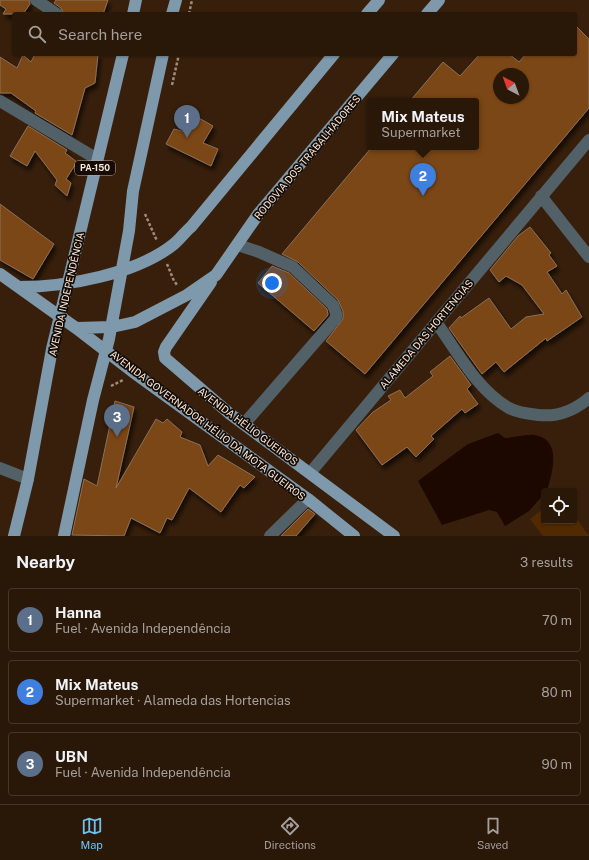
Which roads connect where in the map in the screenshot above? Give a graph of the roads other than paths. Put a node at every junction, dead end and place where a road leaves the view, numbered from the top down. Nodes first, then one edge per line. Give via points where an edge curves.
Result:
1 (36, 0) edge
2 (136, 0) edge
3 (176, 0) edge
4 (379, 0) edge
5 (439, 0) edge
6 (53, 12) edge
7 (133, 12) edge
8 (173, 12) edge
9 (369, 12) edge
10 (429, 12) edge
11 (121, 56) edge
12 (162, 56) edge
13 (332, 56) edge
14 (391, 56) edge
15 (0, 101) edge
16 (589, 140) edge
17 (97, 159) junction
18 (541, 196) junction
19 (238, 245) junction
20 (589, 257) edge
21 (122, 270) junction
22 (1, 274) edge
23 (216, 274) junction
24 (68, 283) junction
25 (19, 287) junction
26 (60, 317) junction
27 (436, 322) junction
28 (112, 327) junction
29 (76, 328) junction
30 (107, 351) junction
31 (589, 398) edge
32 (244, 424) junction
33 (0, 468) edge
34 (310, 473) junction
35 (28, 479) junction
36 (308, 499) junction
37 (14, 536) edge
38 (64, 536) edge
39 (270, 536) edge
40 (354, 536) edge
41 (394, 536) edge

1 - 6 street
2 - 7 main road
3 - 8 main road
4 - 9 main road
5 - 10 main road
11 - 17 main road, AVENIDA INDEPENDÊNCIA / PA-150
12 - 21 main road via 133,190
13 - 21 main road via 191,227 174,244 154,257
14 - 19 main road, RODOVIA DOS TRABALHADORES via 259,213
15 - 17 street
16 - 18 street, ALAMEDA DAS HORTENCIAS
17 - 24 main road, AVENIDA INDEPENDÊNCIA / PA-150
18 - 20 street
18 - 27 street, ALAMEDA DAS HORTENCIAS
19 - 23 main road, RODOVIA DOS TRABALHADORES
19 - 32 street via 293,267 333,305 336,313 336,318
21 - 24 main road
21 - 28 main road
22 - 25 main road
23 - 28 main road, RODOVIA DOS TRABALHADORES via 192,292 159,310 135,322
23 - 32 main road, AVENIDA HÉLIO GUEIROS via 166,347 165,358 195,386
24 - 25 main road
24 - 26 main road, AVENIDA INDEPENDÊNCIA / PA-150
25 - 26 main road
26 - 29 main road, AVENIDA GOVERNADOR HÉLIO DA MOTA GUEIROS
26 - 35 main road, AVENIDA INDEPENDÊNCIA / PA-150
27 - 31 street via 478,380 510,409 548,416 565,413
27 - 34 street, ALAMEDA DAS HORTENCIAS
28 - 29 main road, RODOVIA DOS TRABALHADORES
28 - 30 main road
29 - 30 main road, AVENIDA GOVERNADOR HÉLIO DA MOTA GUEIROS
30 - 36 main road, AVENIDA GOVERNADOR HÉLIO DA MOTA GUEIROS
30 - 38 main road via 93,400
32 - 34 main road, AVENIDA HÉLIO GUEIROS
33 - 35 street
34 - 41 main road, AVENIDA HÉLIO GUEIROS
35 - 37 main road, AVENIDA INDEPENDÊNCIA / PA-150
36 - 39 street
36 - 40 main road, AVENIDA GOVERNADOR HÉLIO DA MOTA GUEIROS

